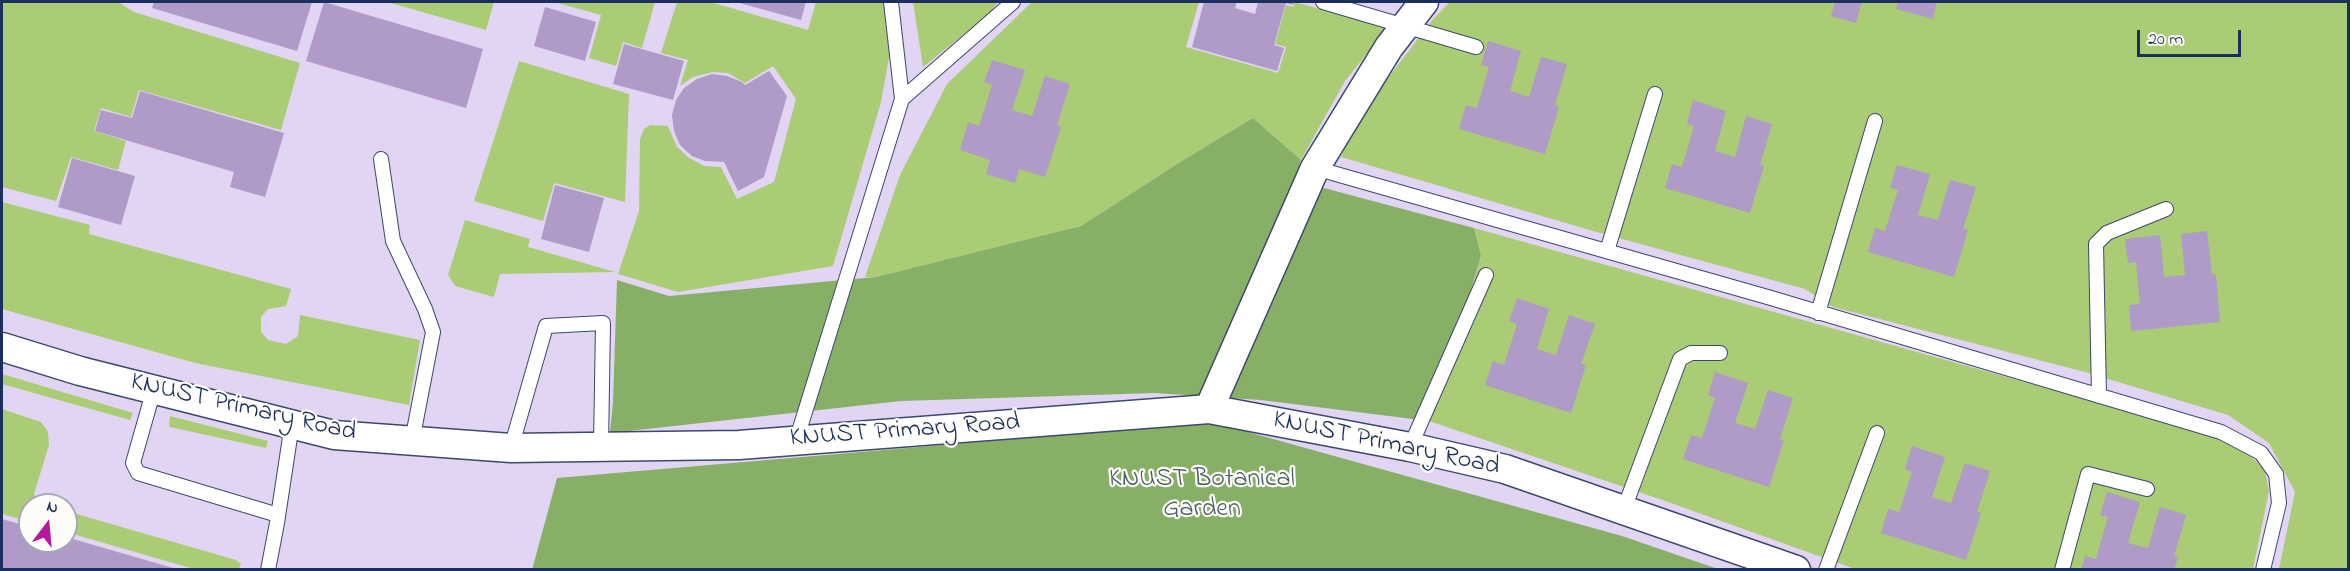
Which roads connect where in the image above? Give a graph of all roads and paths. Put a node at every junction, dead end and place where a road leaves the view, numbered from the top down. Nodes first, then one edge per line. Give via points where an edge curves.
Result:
1 (891, 2) edge
2 (1013, 2) edge
3 (1323, 2) edge
4 (1424, 2) edge
5 (1405, 26) junction
6 (1476, 47) dead end
7 (1655, 94) dead end
8 (902, 99) junction
9 (1875, 121) dead end
10 (381, 159) dead end
11 (1315, 168) junction
12 (2166, 208) dead end
13 (1607, 251) junction
14 (1486, 275) dead end
15 (1818, 312) junction
16 (2, 347) edge
17 (1720, 353) dead end
18 (154, 389) junction
19 (2099, 396) junction
20 (1209, 409) junction
21 (292, 424) junction
22 (1877, 433) dead end
23 (411, 441) junction
24 (796, 441) junction
25 (602, 447) junction
26 (1410, 447) junction
27 (512, 448) junction
28 (2147, 489) dead end
29 (1624, 509) junction
30 (279, 515) junction
31 (268, 570) edge
32 (1796, 570) edge
33 (1826, 570) edge
34 (2062, 570) edge
35 (2263, 570) edge

1 - 8 lane
2 - 8 lane
3 - 5 lane
4 - 5 street
5 - 6 lane
5 - 11 street
7 - 13 lane
8 - 24 lane
9 - 15 lane
10 - 23 lane via 393,241 433,332
11 - 13 lane
11 - 20 street
12 - 19 lane via 2107,233 2096,244
13 - 15 lane
14 - 26 lane
15 - 19 lane
16 - 18 street, KNUST Primary Road
17 - 29 lane via 1691,353 1680,360
18 - 21 street, KNUST Primary Road
18 - 30 lane via 133,463 138,473
19 - 35 lane via 2221,432 2261,453 2276,474 2278,502
20 - 24 street, KNUST Primary Road
20 - 26 street, KNUST Primary Road
21 - 23 street, KNUST Primary Road via 334,435
21 - 30 lane
22 - 33 lane
23 - 27 street, KNUST Primary Road
24 - 25 street, KNUST Primary Road
25 - 27 street, KNUST Primary Road
25 - 27 lane via 603,323 546,326
26 - 29 street, KNUST Primary Road via 1513,471
28 - 34 lane via 2088,474
29 - 32 street, KNUST Primary Road
30 - 31 lane

